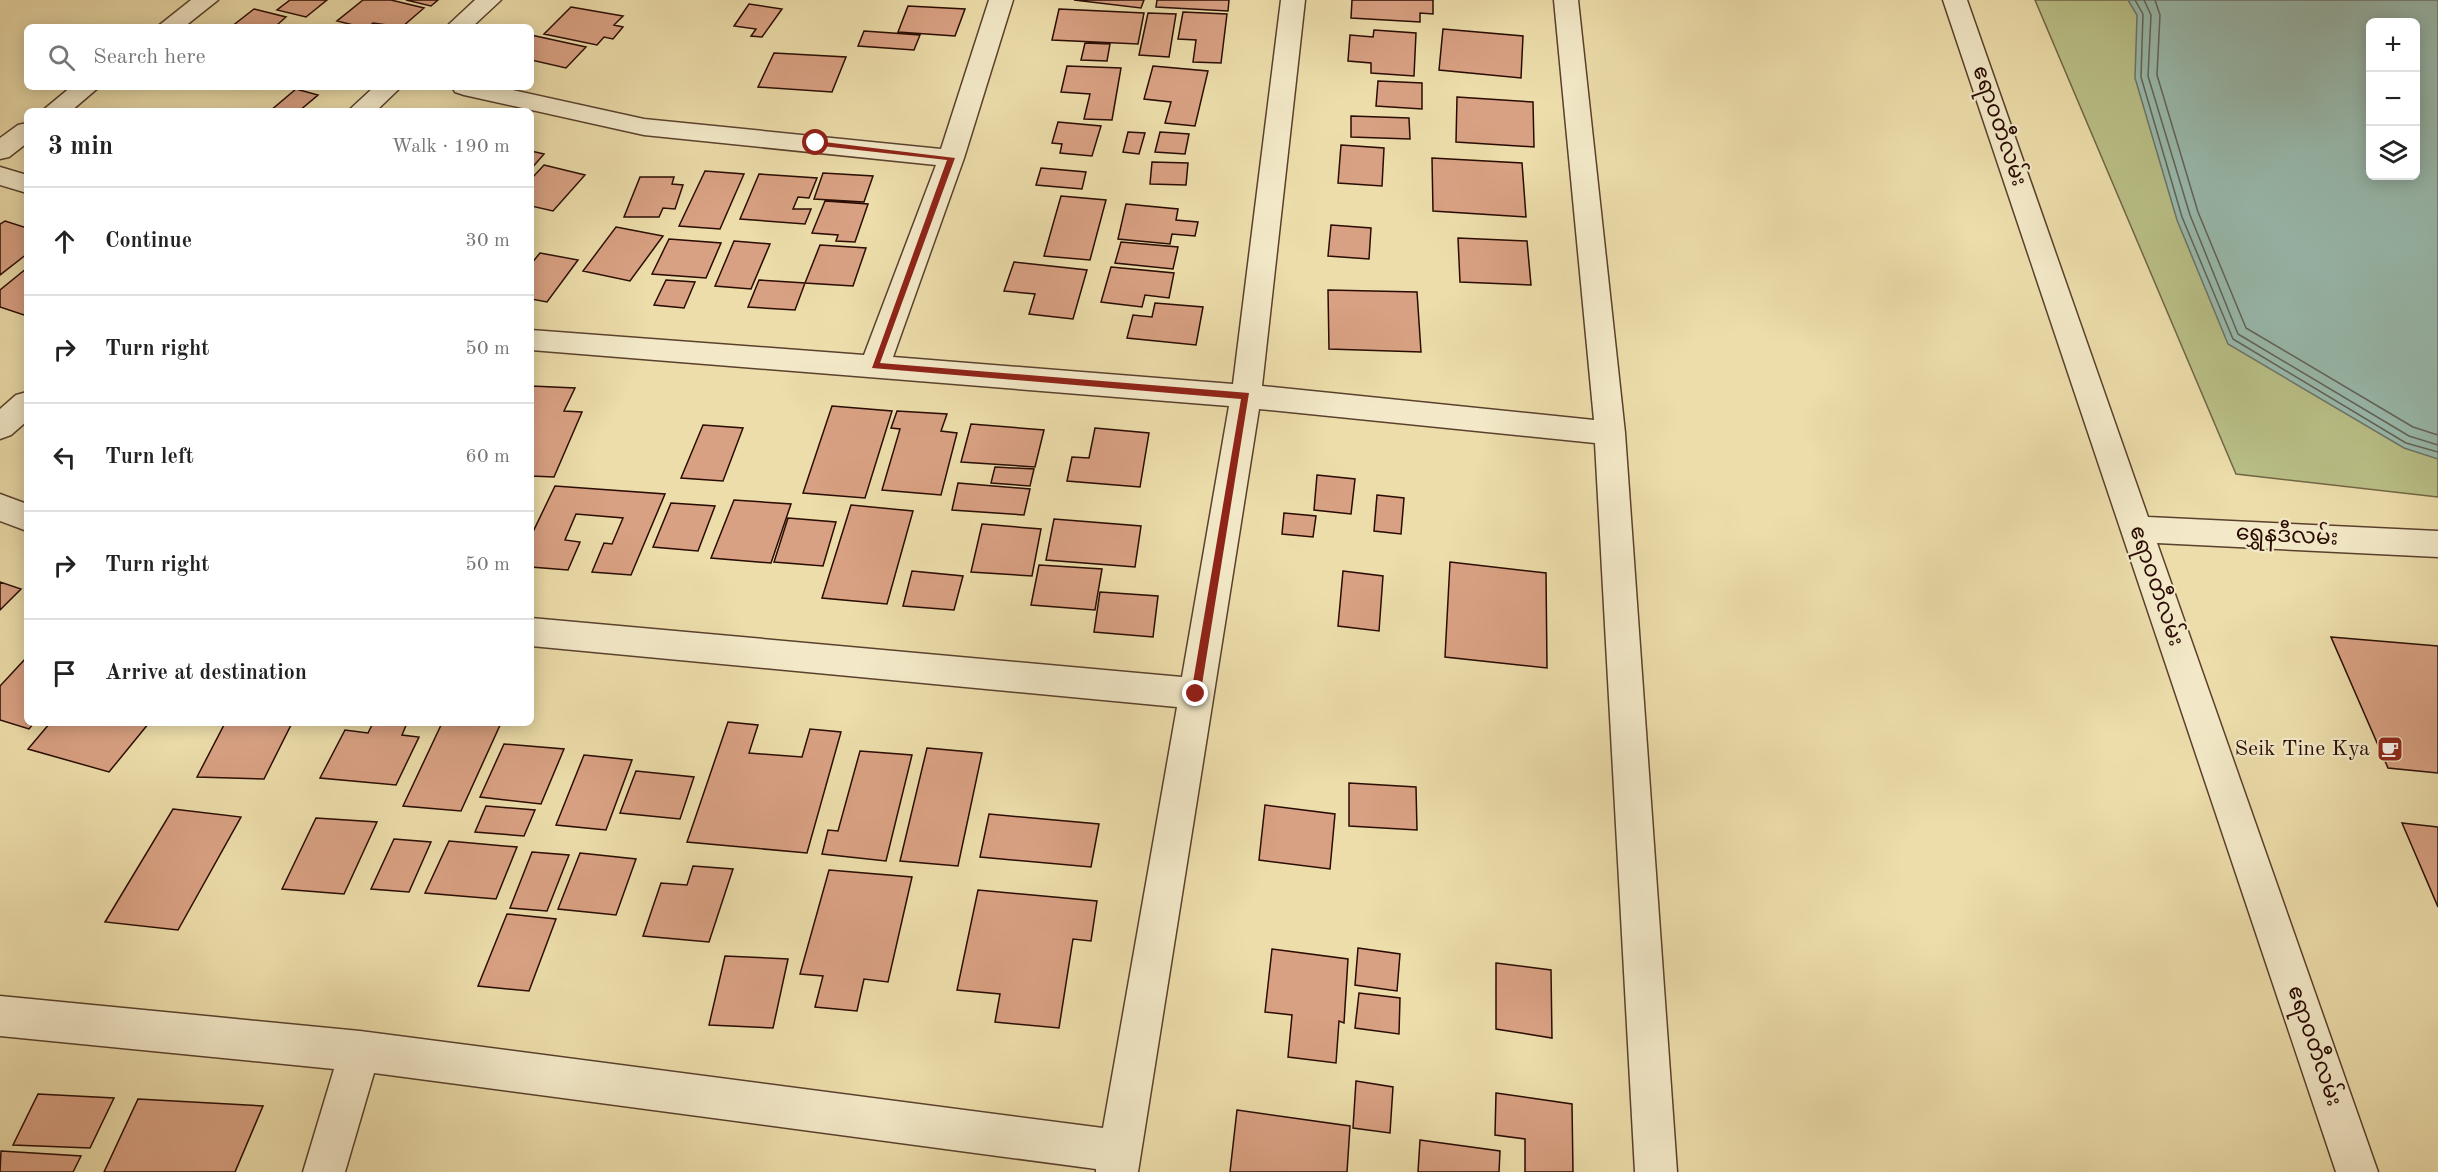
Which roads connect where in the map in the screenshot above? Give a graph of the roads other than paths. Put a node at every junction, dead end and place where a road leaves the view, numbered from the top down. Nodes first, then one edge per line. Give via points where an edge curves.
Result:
1 (206, 0) edge
2 (489, 0) edge
3 (1001, 0) edge
4 (1293, 0) edge
5 (1566, 0) edge
6 (1955, 0) edge
7 (173, 24) edge
8 (461, 24) edge
9 (83, 90) edge
10 (386, 90) edge
11 (478, 90) edge
12 (59, 108) edge
13 (364, 108) edge
14 (24, 133) edge
15 (0, 151) edge
16 (951, 158) junction
17 (0, 176) edge
18 (24, 183) edge
19 (534, 339) edge
20 (875, 366) junction
21 (1246, 396) junction
22 (24, 407) edge
23 (0, 427) edge
24 (1610, 433) junction
25 (0, 507) edge
26 (24, 517) edge
27 (2137, 529) junction
28 (2438, 544) edge
29 (534, 632) edge
30 (1196, 694) junction
31 (0, 1016) edge
32 (360, 1051) junction
33 (1119, 1162) edge
34 (324, 1172) edge
35 (1656, 1172) edge
36 (2357, 1172) edge

1 - 7 street
2 - 8 street
3 - 16 street
4 - 21 street
5 - 24 street
6 - 27 street, ဧရာဝတီလမ်း
9 - 12 street
10 - 13 street
11 - 16 street via 644,127
14 - 15 street
16 - 20 street
17 - 18 street
19 - 20 street
20 - 21 street
21 - 24 street
21 - 30 street
22 - 23 street
24 - 35 street
25 - 26 street
27 - 28 street, ရွှေနဒီလမ်း
27 - 36 street, ဧရာဝတီလမ်း
29 - 30 street
30 - 33 street
31 - 32 street
32 - 33 street
32 - 34 street

